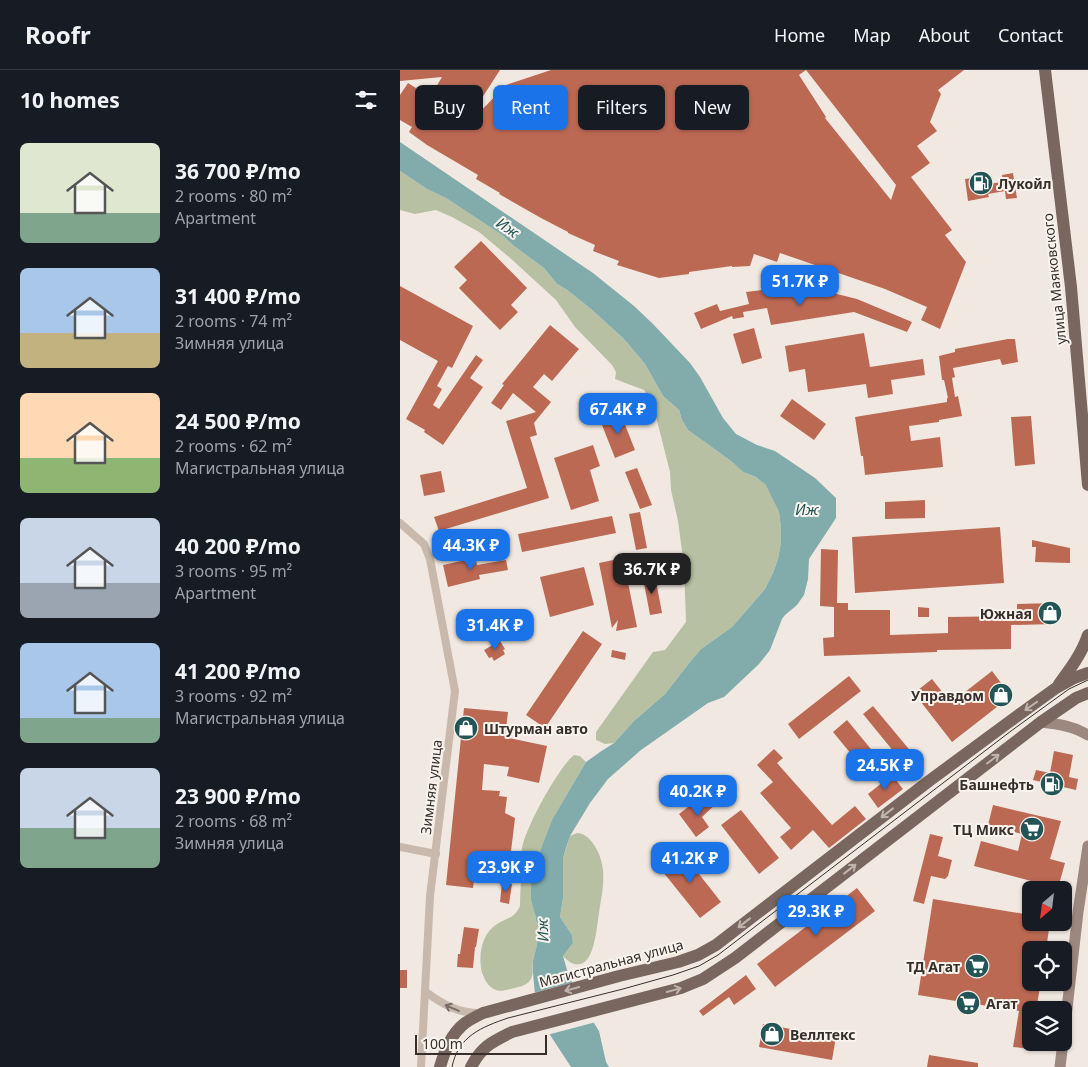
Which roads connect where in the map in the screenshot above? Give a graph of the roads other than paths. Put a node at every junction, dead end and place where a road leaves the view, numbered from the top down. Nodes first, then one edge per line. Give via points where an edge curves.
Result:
1 (1045, 70) edge
2 (1088, 485) edge
3 (400, 523) edge
4 (1088, 634) edge
5 (1088, 673) edge
6 (1056, 688) junction
7 (1088, 693) edge
8 (1041, 722) junction
9 (1088, 735) edge
10 (1088, 846) edge
11 (400, 847) edge
12 (436, 854) junction
13 (426, 992) junction
14 (1068, 1001) edge
15 (483, 1013) junction
16 (1062, 1051) edge
17 (421, 1067) edge
18 (440, 1067) edge
19 (471, 1067) edge
20 (1060, 1067) edge

1 - 2 main road, улица Маяковского via 1071,287
3 - 12 street, Зимняя улица via 424,544 430,559 455,691
4 - 6 main road via 1074,664
5 - 6 main road, Магистральная улица
6 -> 15 main road, Магистральная улица via 716,945 678,962
7 - 8 main road
8 - 9 main road via 1065,725
19 -> 8 main road via 488,1044 512,1032 681,988 703,979 735,958
10 - 14 main road
11 - 12 street
12 - 13 street, Зимняя улица via 430,896
15 -> 13 street via 453,1009
13 - 17 street, Зимняя улица
15 - 18 main road, Магистральная улица via 465,1024 452,1038
16 - 20 main road

